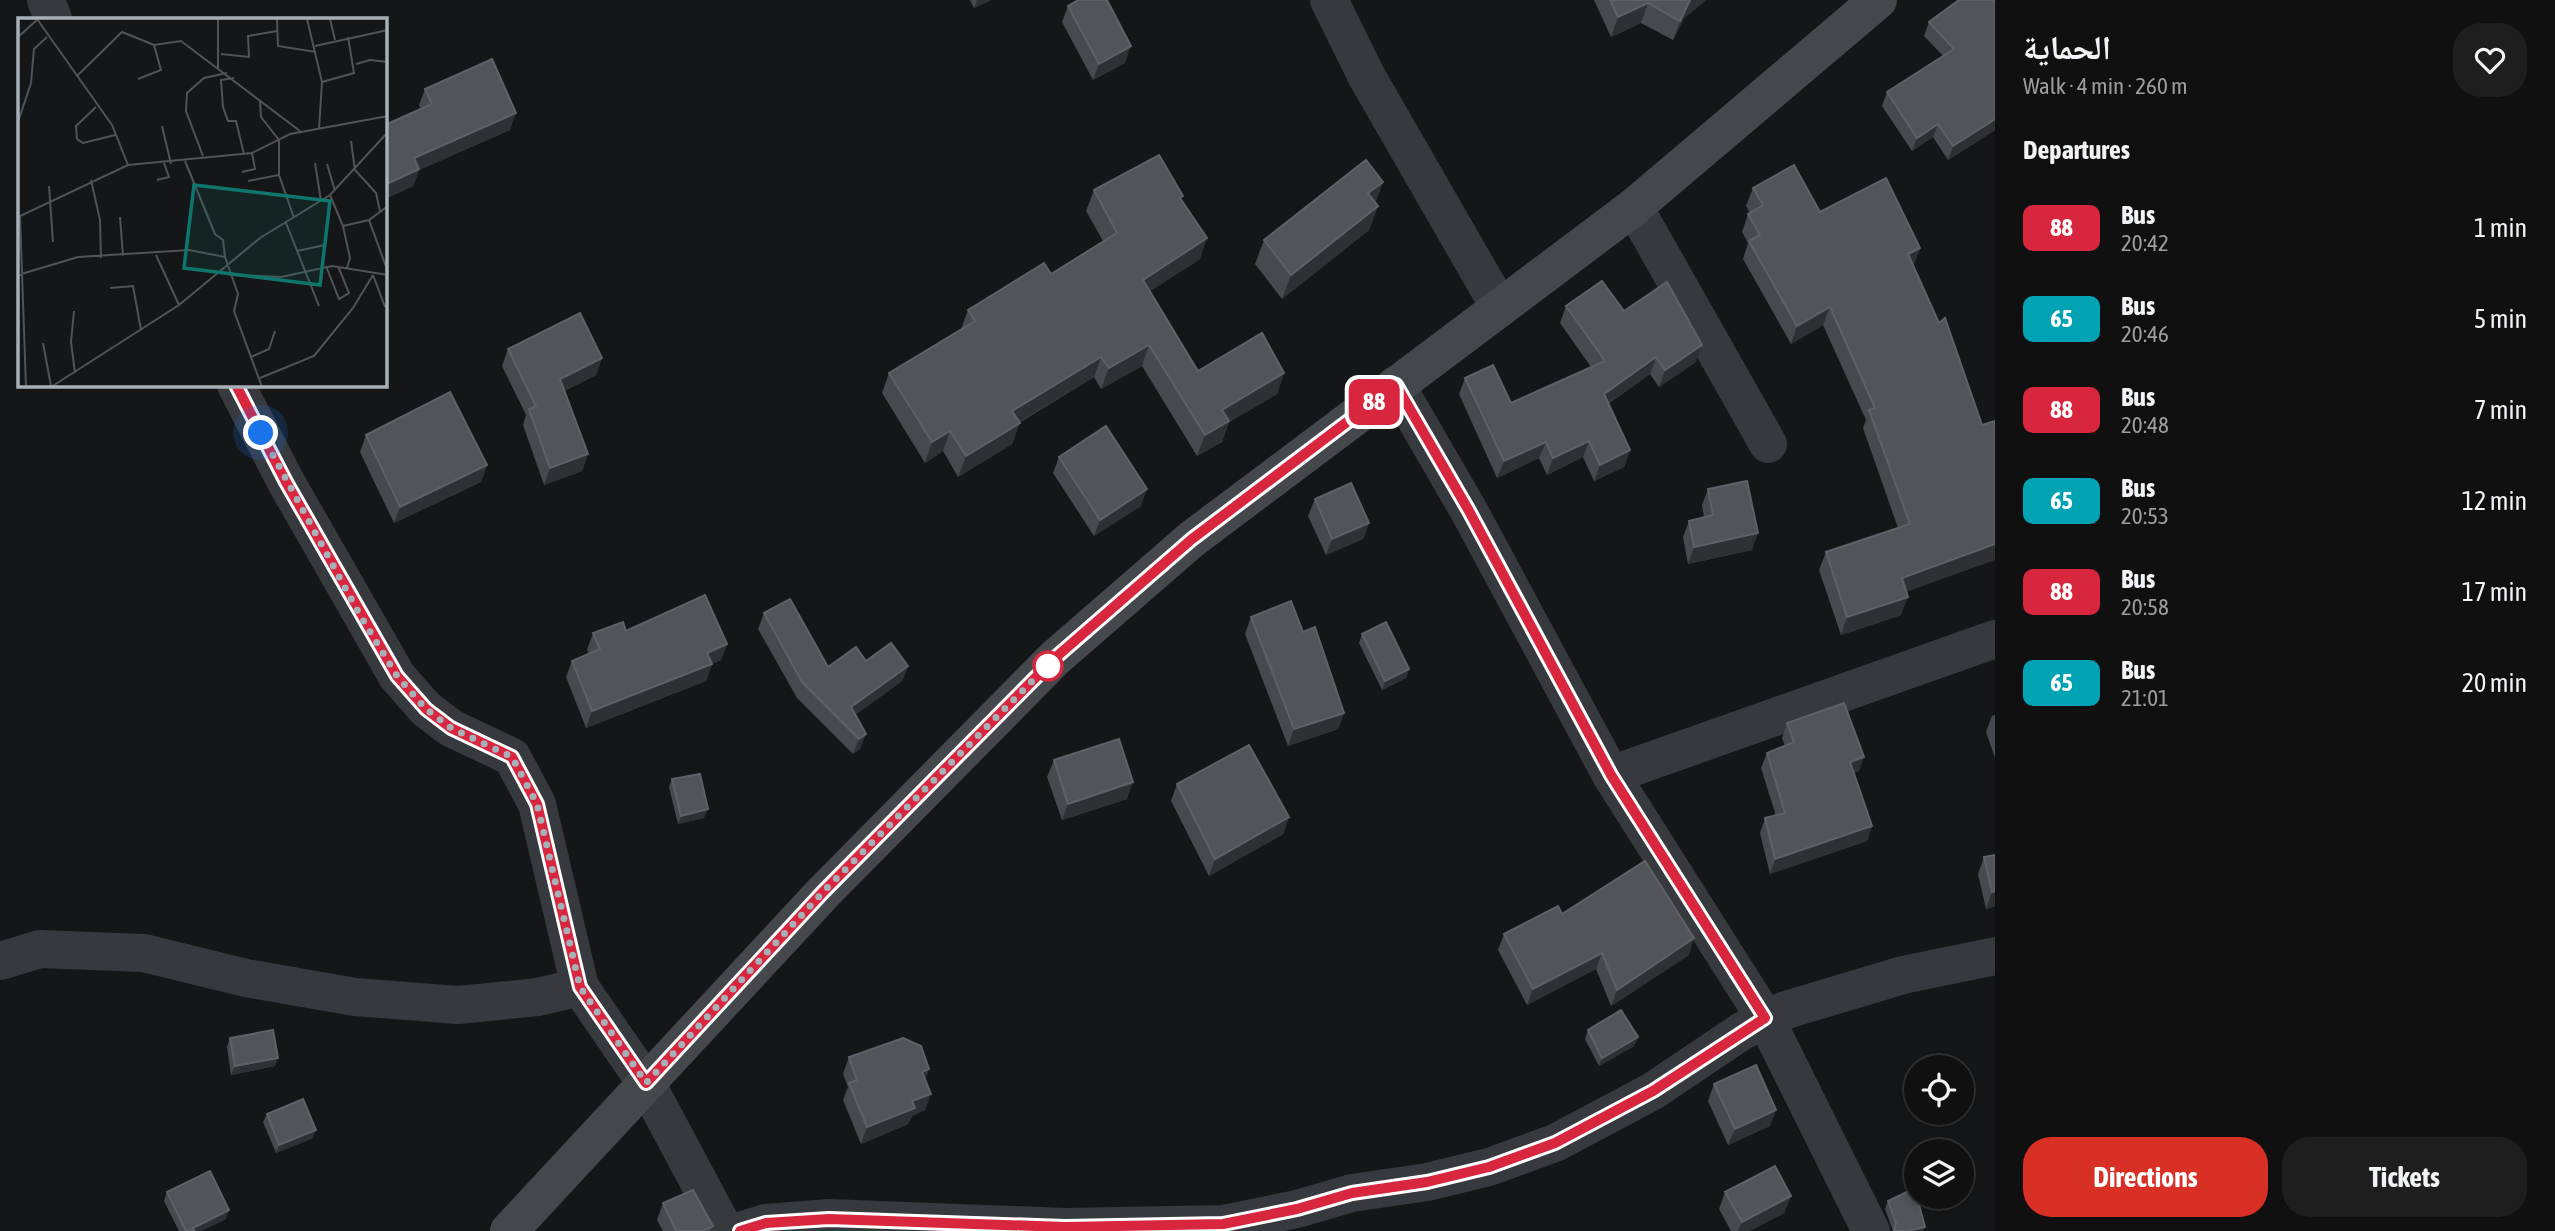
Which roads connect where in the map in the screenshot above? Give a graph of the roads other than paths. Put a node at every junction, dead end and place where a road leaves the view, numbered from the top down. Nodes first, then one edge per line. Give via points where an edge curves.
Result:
1 (46, 0) edge
2 (1329, 0) edge
3 (1874, 1) edge
4 (53, 18) edge
5 (1634, 207) junction
6 (1500, 308) junction
7 (1396, 385) junction
8 (237, 387) edge
9 (1768, 444) dead end
10 (1995, 639) edge
11 (1611, 775) junction
12 (1995, 956) edge
13 (0, 961) edge
14 (580, 987) junction
15 (1765, 1018) junction
16 (646, 1083) junction
17 (509, 1231) edge
18 (725, 1231) edge
19 (740, 1231) edge
20 (1871, 1231) edge

1 - 4 street
2 - 6 street via 1367,77
3 - 5 main road
5 - 6 main road
5 - 9 street
6 - 7 main road
7 - 11 street
7 - 16 main road via 1192,539 1055,658 823,892
8 - 14 street via 397,676 426,709 451,728 512,757 537,804
10 - 11 street
11 - 15 street
12 - 15 street via 1903,975
13 - 14 street via 40,949 144,953 246,978 355,997 458,1005 538,997
14 - 16 street
15 - 19 street via 1653,1091 1555,1143 1489,1167 1352,1193 1284,1212 1223,1224 1065,1227 829,1219 766,1223
15 - 20 street
16 - 17 main road
16 - 18 street

